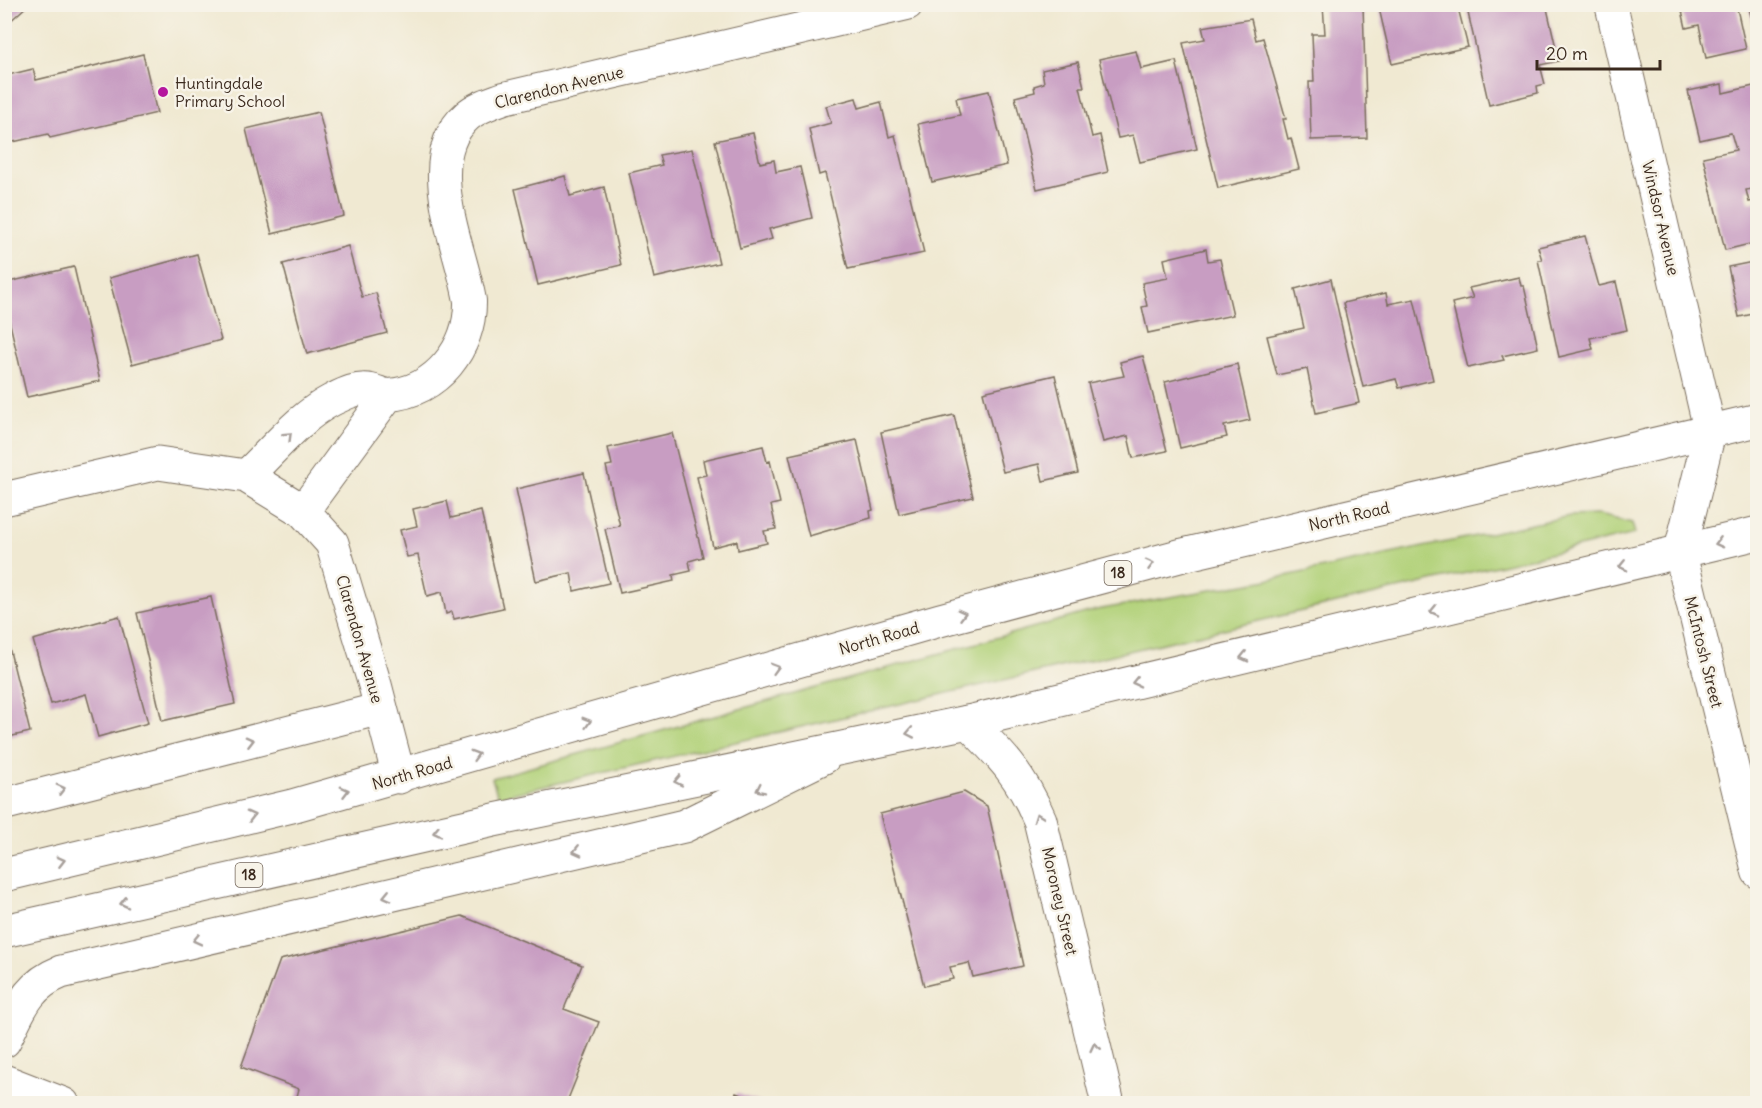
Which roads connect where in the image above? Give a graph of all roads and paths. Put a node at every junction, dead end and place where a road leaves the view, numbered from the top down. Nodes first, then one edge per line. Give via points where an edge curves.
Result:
1 (907, 4) edge
2 (1611, 4) edge
3 (388, 395) junction
4 (1758, 420) edge
5 (1710, 431) junction
6 (246, 476) junction
7 (4, 499) edge
8 (303, 511) junction
9 (1758, 533) edge
10 (1680, 552) junction
11 (379, 709) junction
12 (968, 722) junction
13 (850, 744) junction
14 (399, 777) junction
15 (4, 804) edge
16 (1758, 872) edge
17 (4, 875) edge
18 (4, 931) edge
19 (4, 1041) edge
20 (4, 1080) edge
21 (63, 1104) edge
22 (1108, 1104) edge

1 - 3 street, Clarendon Avenue via 504,98 467,116 454,131 442,162 470,301 470,318 461,346 438,375 414,388
2 - 5 street, Windsor Avenue
6 -> 3 street, Clarendon Avenue via 330,400 356,389
3 - 8 street
4 - 5 main road, North Road / 18
5 - 10 street, McIntosh Street
14 -> 5 main road, North Road / 18 via 940,620 1172,558
6 - 7 main road, Clarendon Avenue via 158,463
6 - 8 main road, Clarendon Avenue
8 - 11 main road, Clarendon Avenue via 332,543
9 -> 10 main road, 18
10 -> 12 main road, 18
10 - 16 street, McIntosh Street
11 - 14 main road, Clarendon Avenue
15 -> 11 street
12 -> 13 main road, 18
22 -> 12 main road, Moroney Street via 1040,820 1026,788 1008,762
13 -> 18 main road, 18
13 -> 19 main road via 684,826 61,972 38,983 28,995
17 -> 14 main road, North Road / 18
20 - 21 main road

